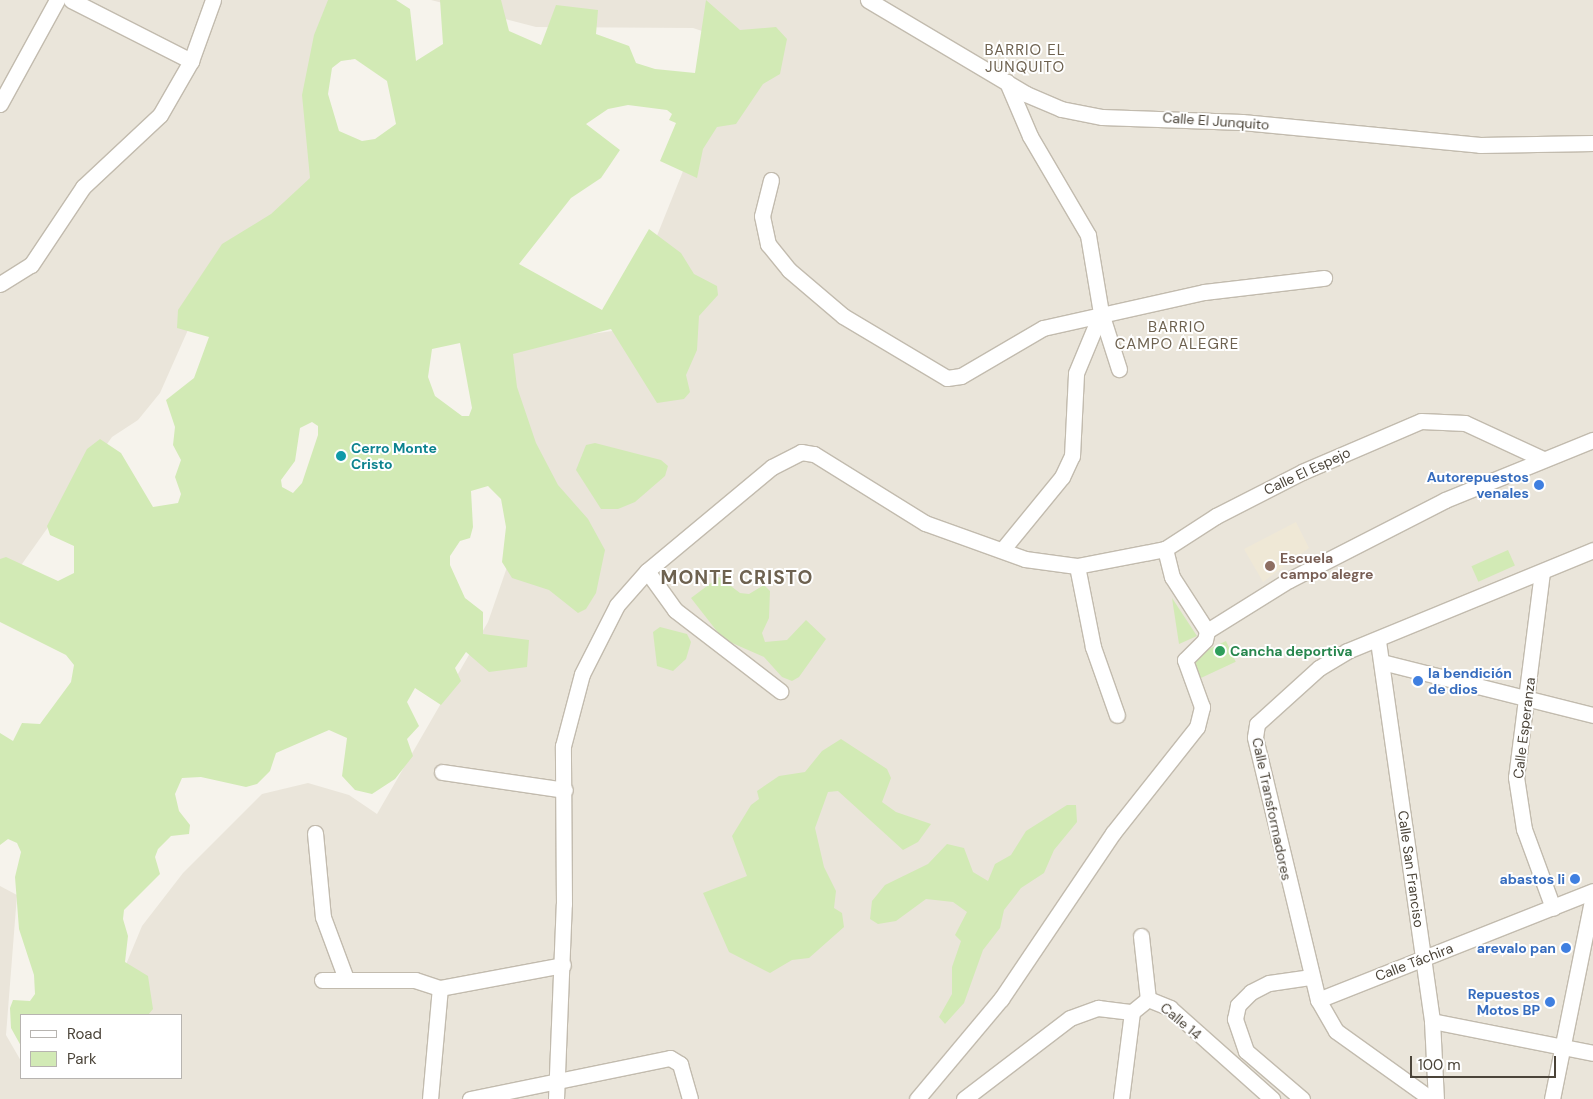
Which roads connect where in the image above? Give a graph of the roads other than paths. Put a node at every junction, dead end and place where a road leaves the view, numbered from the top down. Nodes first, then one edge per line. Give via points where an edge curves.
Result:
1 (57, 0) edge
2 (71, 0) edge
3 (213, 0) edge
4 (868, 0) edge
5 (191, 60) junction
6 (1007, 82) junction
7 (0, 104) edge
8 (1593, 143) edge
9 (771, 180) dead end
10 (1324, 278) dead end
11 (0, 284) edge
12 (1100, 313) junction
13 (1119, 369) dead end
14 (1593, 440) edge
15 (1543, 459) junction
16 (1002, 549) junction
17 (1165, 549) junction
18 (1593, 550) edge
19 (1078, 566) junction
20 (647, 571) junction
21 (1542, 572) junction
22 (1207, 631) junction
23 (1378, 641) junction
24 (1382, 662) junction
25 (780, 692) dead end
26 (1528, 696) junction
27 (1117, 715) dead end
28 (1593, 715) edge
29 (442, 772) dead end
30 (565, 790) junction
31 (315, 833) dead end
32 (1593, 893) edge
33 (1553, 908) junction
34 (1142, 936) dead end
35 (1423, 958) junction
36 (563, 965) junction
37 (1310, 977) junction
38 (346, 979) junction
39 (322, 980) dead end
40 (440, 988) junction
41 (1148, 999) junction
42 (1318, 1000) junction
43 (1132, 1012) junction
44 (1432, 1021) junction
45 (1564, 1048) junction
46 (1593, 1053) edge
47 (557, 1079) junction
48 (430, 1099) edge
49 (470, 1099) edge
50 (556, 1099) edge
51 (690, 1099) edge
52 (918, 1099) edge
53 (964, 1099) edge
54 (1121, 1099) edge
55 (1272, 1099) edge
56 (1302, 1099) edge
57 (1431, 1099) edge
58 (1436, 1099) edge
59 (1552, 1099) edge

1 - 7 street
2 - 5 street
3 - 5 street
4 - 6 street, Calle El Junquito
5 - 11 street via 160,116 83,188 31,265
6 - 8 street, Calle El Junquito via 1061,109 1102,116 1242,122 1480,146
6 - 12 street via 1030,136 1088,235
9 - 12 street via 762,216 768,244 789,270 843,316 942,376 961,376 1036,330
10 - 12 street via 1204,292
12 - 13 street
12 - 16 street via 1076,373 1072,456 1062,477
14 - 15 street
15 - 17 street, Calle El Espejo via 1465,423 1421,421 1302,472 1216,516
15 - 22 street via 1445,500 1289,580
16 - 19 street via 1025,559
16 - 20 street via 925,522 814,454 801,452 772,467
17 - 19 street
17 - 22 street via 1176,584
18 - 21 street, Calle Transformadores
19 - 27 street via 1093,647
20 - 25 street via 675,610
20 - 30 street via 618,605 582,674 563,746
21 - 23 street, Calle Transformadores
21 - 26 street, Calle Esperanza
22 - 52 street via 1205,640 1185,660 1202,708 1196,727 1113,833 1001,999
23 - 24 street, Calle San Franciso
23 - 37 street, Calle Transformadores via 1347,651 1319,668 1257,724 1255,738
24 - 26 street
24 - 35 street, Calle San Franciso
26 - 28 street
26 - 33 street, Calle Esperanza via 1516,777 1517,804
29 - 30 street
30 - 36 street
31 - 38 street via 323,917
32 - 33 street, Calle Táchira
32 - 45 street
33 - 35 street, Calle Táchira
34 - 41 street
35 - 42 street, Calle Táchira
35 - 44 street, Calle San Franciso
36 - 40 street
36 - 47 street
37 - 42 street, Calle Transformadores
37 - 56 street via 1269,983 1251,992 1238,1005 1235,1019 1246,1051
38 - 39 street
38 - 40 street via 415,980
40 - 48 street
41 - 43 street, Calle 14
41 - 55 street, Calle 14 via 1170,1008
42 - 57 street, Calle Transformadores via 1336,1031
43 - 53 street via 1098,1008 1070,1018
43 - 54 street
44 - 45 street
44 - 58 street, Calle San Franciso
45 - 46 street
45 - 59 street
47 - 49 street
47 - 50 street
47 - 51 street via 670,1058 680,1064

